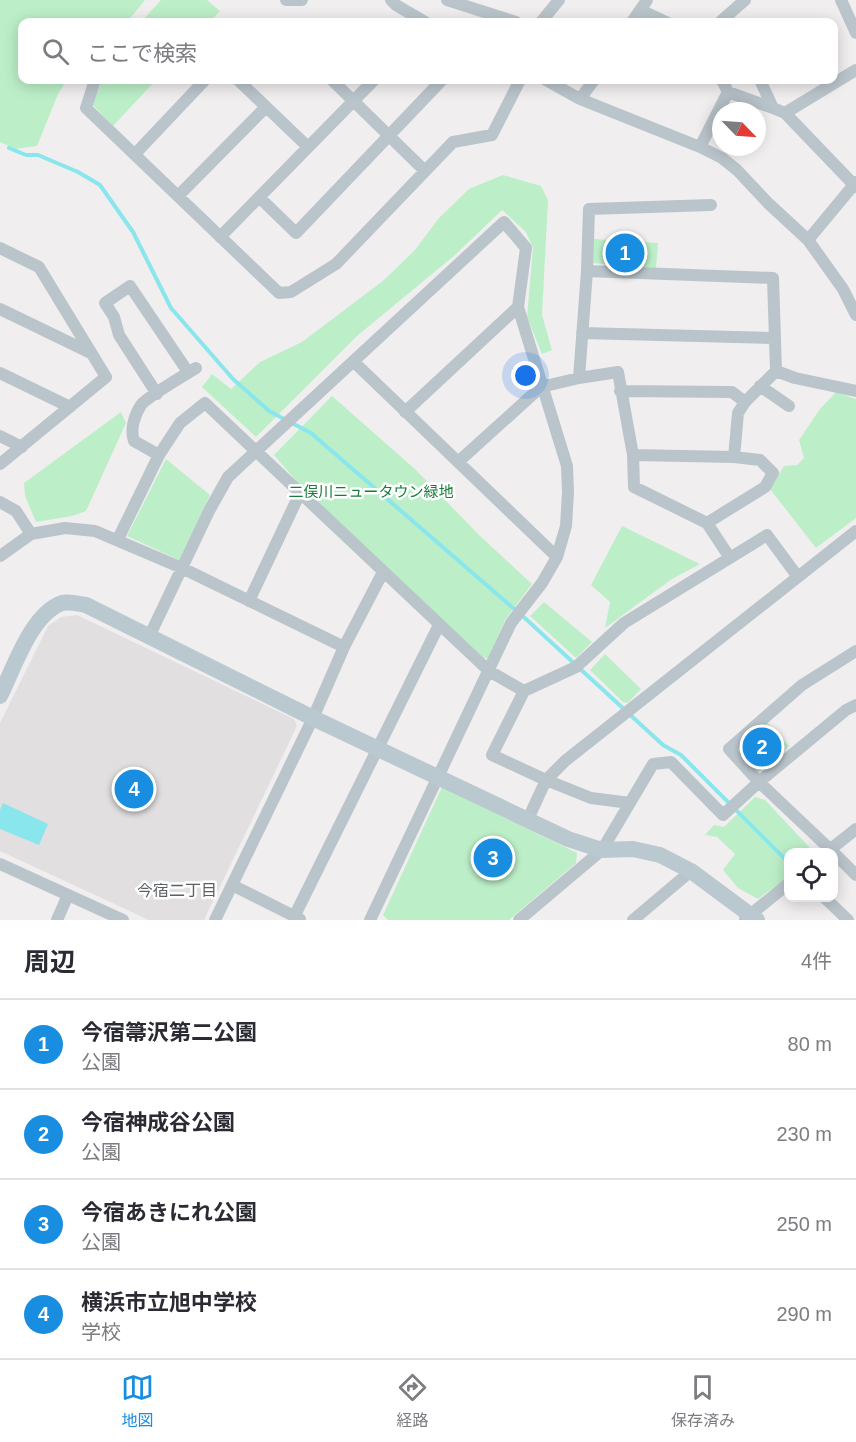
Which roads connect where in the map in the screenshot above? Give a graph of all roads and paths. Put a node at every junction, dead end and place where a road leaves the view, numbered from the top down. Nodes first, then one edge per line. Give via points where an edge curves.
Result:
1 (286, 0) edge
2 (302, 0) edge
3 (392, 0) edge
4 (447, 0) edge
5 (546, 0) edge
6 (559, 0) edge
7 (743, 0) edge
8 (841, 0) edge
9 (482, 5) edge
10 (644, 5) edge
11 (418, 18) edge
12 (508, 18) edge
13 (542, 18) edge
14 (544, 18) edge
15 (635, 18) edge
16 (661, 18) edge
17 (729, 18) edge
18 (856, 33) edge
19 (856, 70) edge
20 (838, 80) edge
21 (94, 84) edge
22 (201, 84) edge
23 (242, 84) edge
24 (336, 84) edge
25 (370, 84) edge
26 (438, 84) edge
27 (518, 84) edge
28 (553, 84) edge
29 (591, 84) edge
30 (724, 84) edge
31 (762, 84) edge
32 (830, 84) edge
33 (728, 92) junction
34 (580, 99) junction
35 (354, 100) junction
36 (266, 107) junction
37 (779, 111) junction
38 (388, 135) junction
39 (308, 147) junction
40 (700, 147) junction
41 (135, 154) junction
42 (425, 171) junction
43 (855, 185) edge
44 (178, 196) junction
45 (259, 197) junction
46 (711, 205) dead end
47 (220, 237) junction
48 (808, 240) junction
49 (0, 248) edge
50 (587, 271) junction
51 (518, 307) junction
52 (0, 309) edge
53 (856, 315) edge
54 (582, 333) junction
55 (774, 338) junction
56 (92, 354) junction
57 (354, 362) junction
58 (776, 371) junction
59 (0, 373) edge
60 (579, 378) junction
61 (760, 386) junction
62 (541, 387) junction
63 (620, 391) junction
64 (856, 391) edge
65 (157, 394) junction
66 (745, 402) junction
67 (789, 406) dead end
68 (70, 407) junction
69 (405, 412) junction
70 (0, 436) edge
71 (22, 447) junction
72 (256, 451) junction
73 (159, 455) junction
74 (633, 455) junction
75 (734, 457) junction
76 (458, 462) junction
77 (0, 464) edge
78 (300, 493) junction
79 (0, 502) edge
80 (707, 523) junction
81 (856, 531) edge
82 (32, 534) junction
83 (118, 539) junction
84 (0, 556) edge
85 (557, 557) junction
86 (730, 558) junction
87 (182, 568) junction
88 (383, 572) junction
89 (798, 577) junction
90 (249, 601) junction
91 (439, 625) junction
92 (149, 637) junction
93 (344, 647) junction
94 (856, 651) edge
95 (489, 671) junction
96 (524, 691) junction
97 (0, 696) edge
98 (856, 705) edge
99 (313, 718) junction
100 (377, 747) junction
101 (438, 776) junction
102 (546, 780) junction
103 (759, 782) junction
104 (630, 803) junction
105 (528, 819) junction
106 (856, 829) edge
107 (827, 848) edge
108 (835, 848) edge
109 (602, 850) junction
110 (838, 858) edge
111 (1, 867) edge
112 (691, 872) junction
113 (856, 875) edge
114 (232, 885) junction
115 (784, 888) edge
116 (68, 895) junction
117 (830, 902) edge
118 (298, 918) edge
119 (751, 918) edge
120 (57, 920) edge
121 (123, 920) edge
122 (215, 920) edge
123 (370, 920) edge
124 (519, 920) edge
125 (633, 920) edge
126 (848, 920) edge

1 - 2 street
3 - 11 street
4 - 9 street
5 - 13 street
6 - 14 street
7 - 17 street
8 - 18 street
9 - 12 street
10 - 15 street
10 - 16 street
19 - 20 street
21 - 41 street via 86,108
22 - 41 street
23 - 36 street
24 - 35 street
25 - 35 street
26 - 38 street
27 - 42 street via 492,135 453,142
28 - 34 street
29 - 34 street
30 - 33 street
31 - 37 street
32 - 37 street
33 - 37 street
33 - 40 street
34 - 40 street
35 - 38 street
35 - 39 street
36 - 39 street
36 - 44 street
37 - 43 street
38 - 42 street
38 - 45 street via 296,233
39 - 45 street
40 - 48 street via 737,170
41 - 44 street
42 - 47 street via 336,264 291,292 279,293
43 - 48 street
44 - 47 street
45 - 47 street
46 - 50 street via 589,209
48 - 53 street via 843,289
49 - 56 street via 39,267
50 - 54 street
50 - 55 street via 773,278
51 - 57 street via 526,248 504,222
51 - 62 street
51 - 69 street
52 - 56 street
54 - 55 street
54 - 60 street
55 - 58 street
56 - 68 street via 106,377
57 - 69 street
57 - 72 street
58 - 61 street
58 - 64 street
59 - 68 street
60 - 62 street
60 - 63 street via 618,372
61 - 66 street
61 - 67 street
62 - 76 street
62 - 85 street via 567,466 566,526
63 - 66 street via 732,392
63 - 74 street
65 - 65 street via 192,370 130,286 105,303 119,335
65 - 73 street via 142,404 132,434 134,441
66 - 75 street via 738,413
68 - 71 street
69 - 76 street
70 - 71 street
71 - 77 street
72 - 73 street via 205,403 180,423
72 - 78 street
72 - 87 street via 228,477
73 - 83 street
74 - 75 street
74 - 80 street via 634,487
75 - 80 street via 760,460 773,473 765,487
76 - 85 street
78 - 88 street
78 - 90 street
79 - 82 street via 15,511
80 - 86 street
81 - 89 street
82 - 83 street via 65,528 95,531
82 - 84 street
83 - 87 street
85 - 95 street via 511,623
86 - 89 street via 767,535
86 - 96 street via 624,623 576,667
87 - 90 street
87 - 92 street
88 - 91 street
88 - 93 street
89 - 102 street via 565,760
90 - 93 street
91 - 95 street
91 - 100 street
92 - 97 street via 86,605 64,602 46,612 32,630
92 - 99 street
93 - 99 street
94 - 103 street via 802,685 729,748
95 - 96 street
95 - 101 street
96 - 102 street via 492,755
98 - 103 street
99 - 100 street
99 - 114 street
100 - 101 street
100 - 118 street
101 - 105 street
101 - 123 street
102 - 104 street via 591,798
102 - 105 street
103 - 104 street via 723,815 671,762 653,764
103 - 107 street
104 - 109 street
105 - 109 street
106 - 108 street
109 - 112 street via 633,849 660,855
109 - 124 street
110 - 113 street
111 - 116 street
112 - 119 street
112 - 125 street
114 - 118 street
114 - 122 street
115 - 119 street
116 - 120 street
116 - 121 street
117 - 126 street

